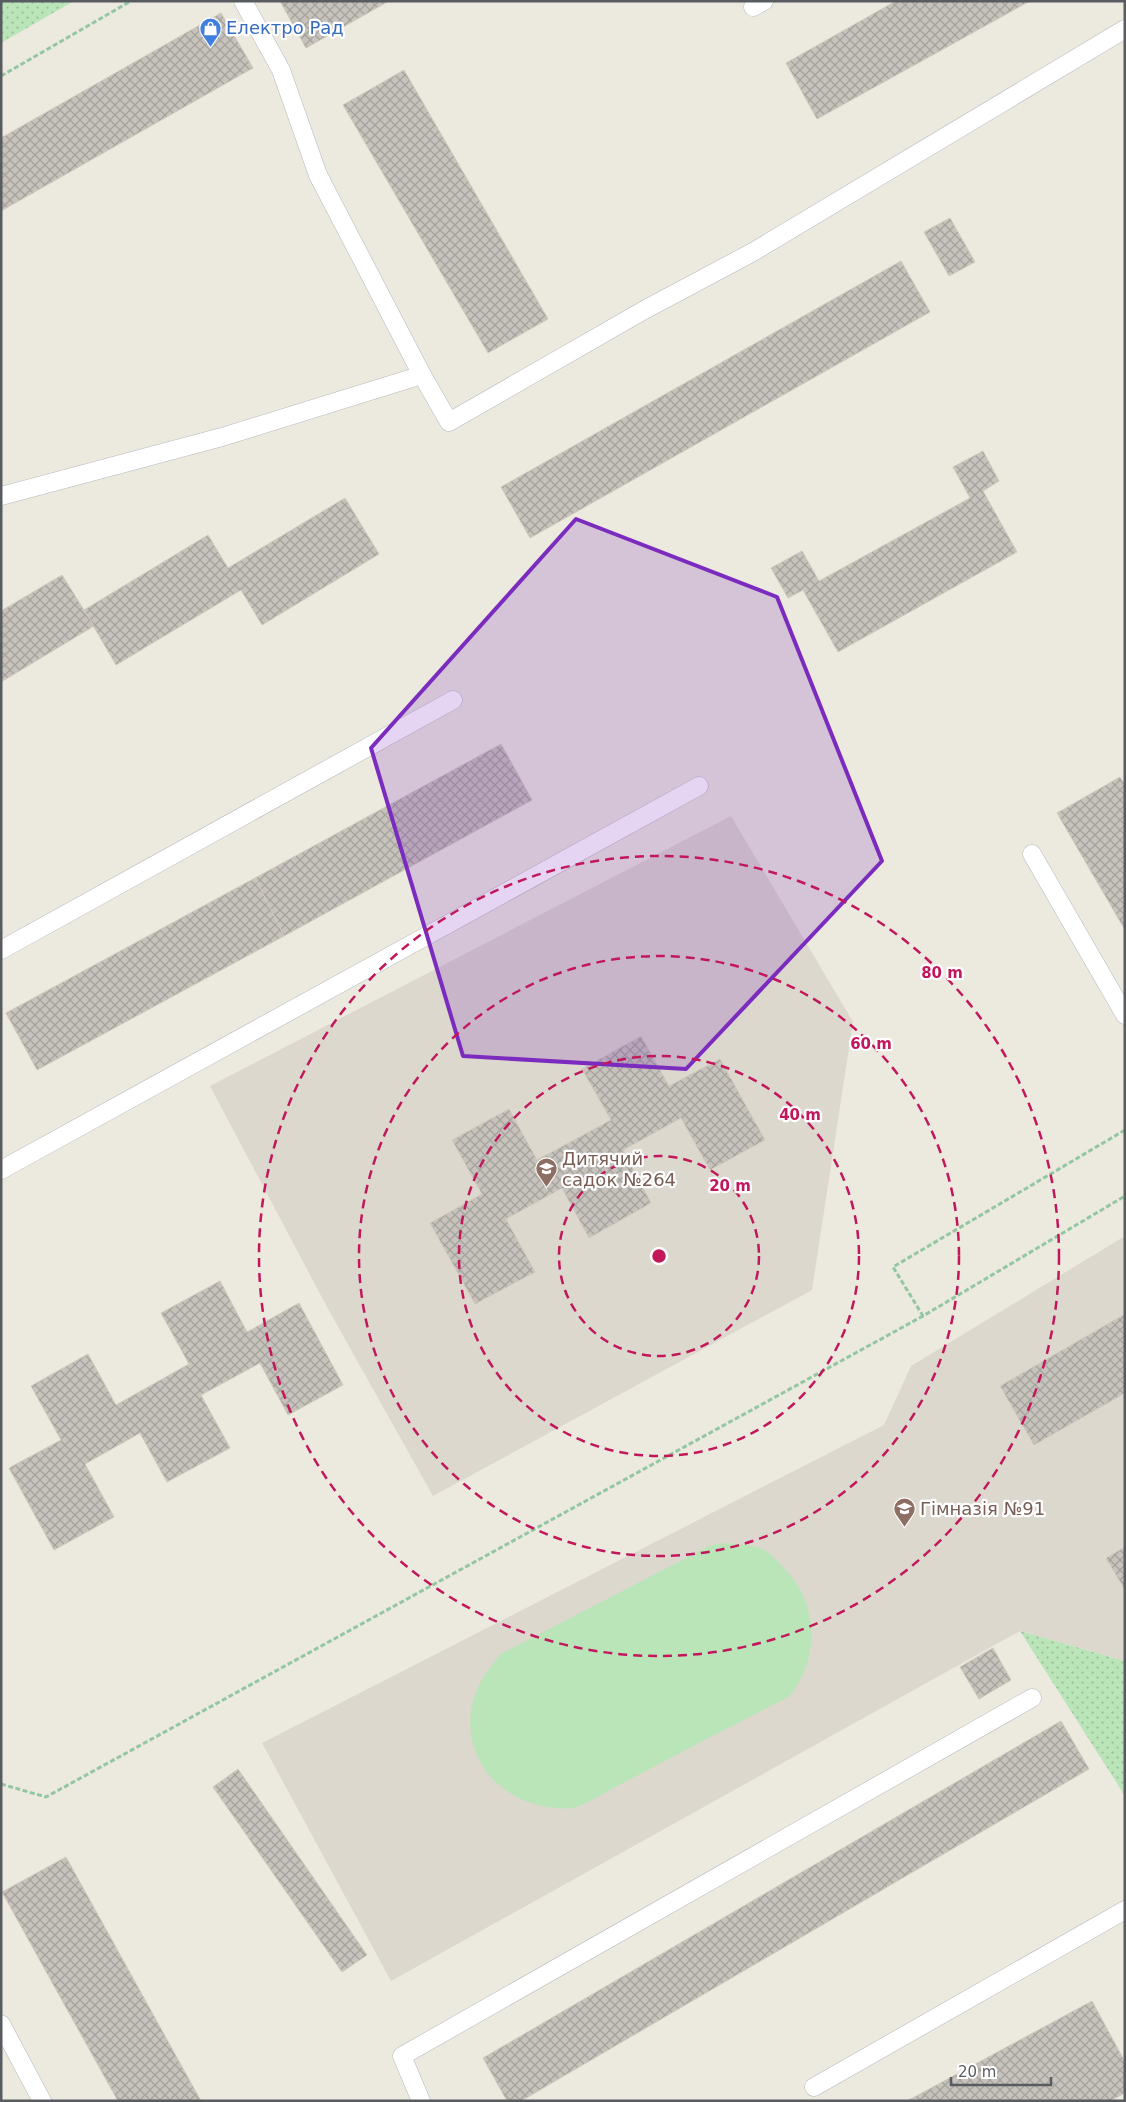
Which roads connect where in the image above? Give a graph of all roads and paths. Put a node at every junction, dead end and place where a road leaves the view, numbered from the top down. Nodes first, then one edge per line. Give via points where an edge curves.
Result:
1 (132, 1) edge
2 (243, 1) edge
3 (1125, 29) edge
4 (1, 76) edge
5 (422, 375) junction
6 (1, 496) edge
7 (453, 700) dead end
8 (699, 786) dead end
9 (1032, 854) dead end
10 (1, 950) edge
11 (1125, 1015) edge
12 (1125, 1130) edge
13 (1, 1170) edge
14 (1125, 1196) edge
15 (923, 1316) junction
16 (1032, 1698) dead end
17 (1, 1784) edge
18 (1125, 1910) edge
19 (1, 2024) edge
20 (814, 2087) dead end
21 (42, 2101) edge
22 (421, 2101) edge

1 - 4 path
2 - 5 lane via 281,70 318,174
3 - 5 lane via 753,252 449,422
5 - 6 lane via 222,436
7 - 10 lane
8 - 13 lane
9 - 11 lane
12 - 15 path via 893,1267
14 - 15 path
15 - 17 path via 46,1797
16 - 22 lane via 402,2056
18 - 20 lane
19 - 21 lane

